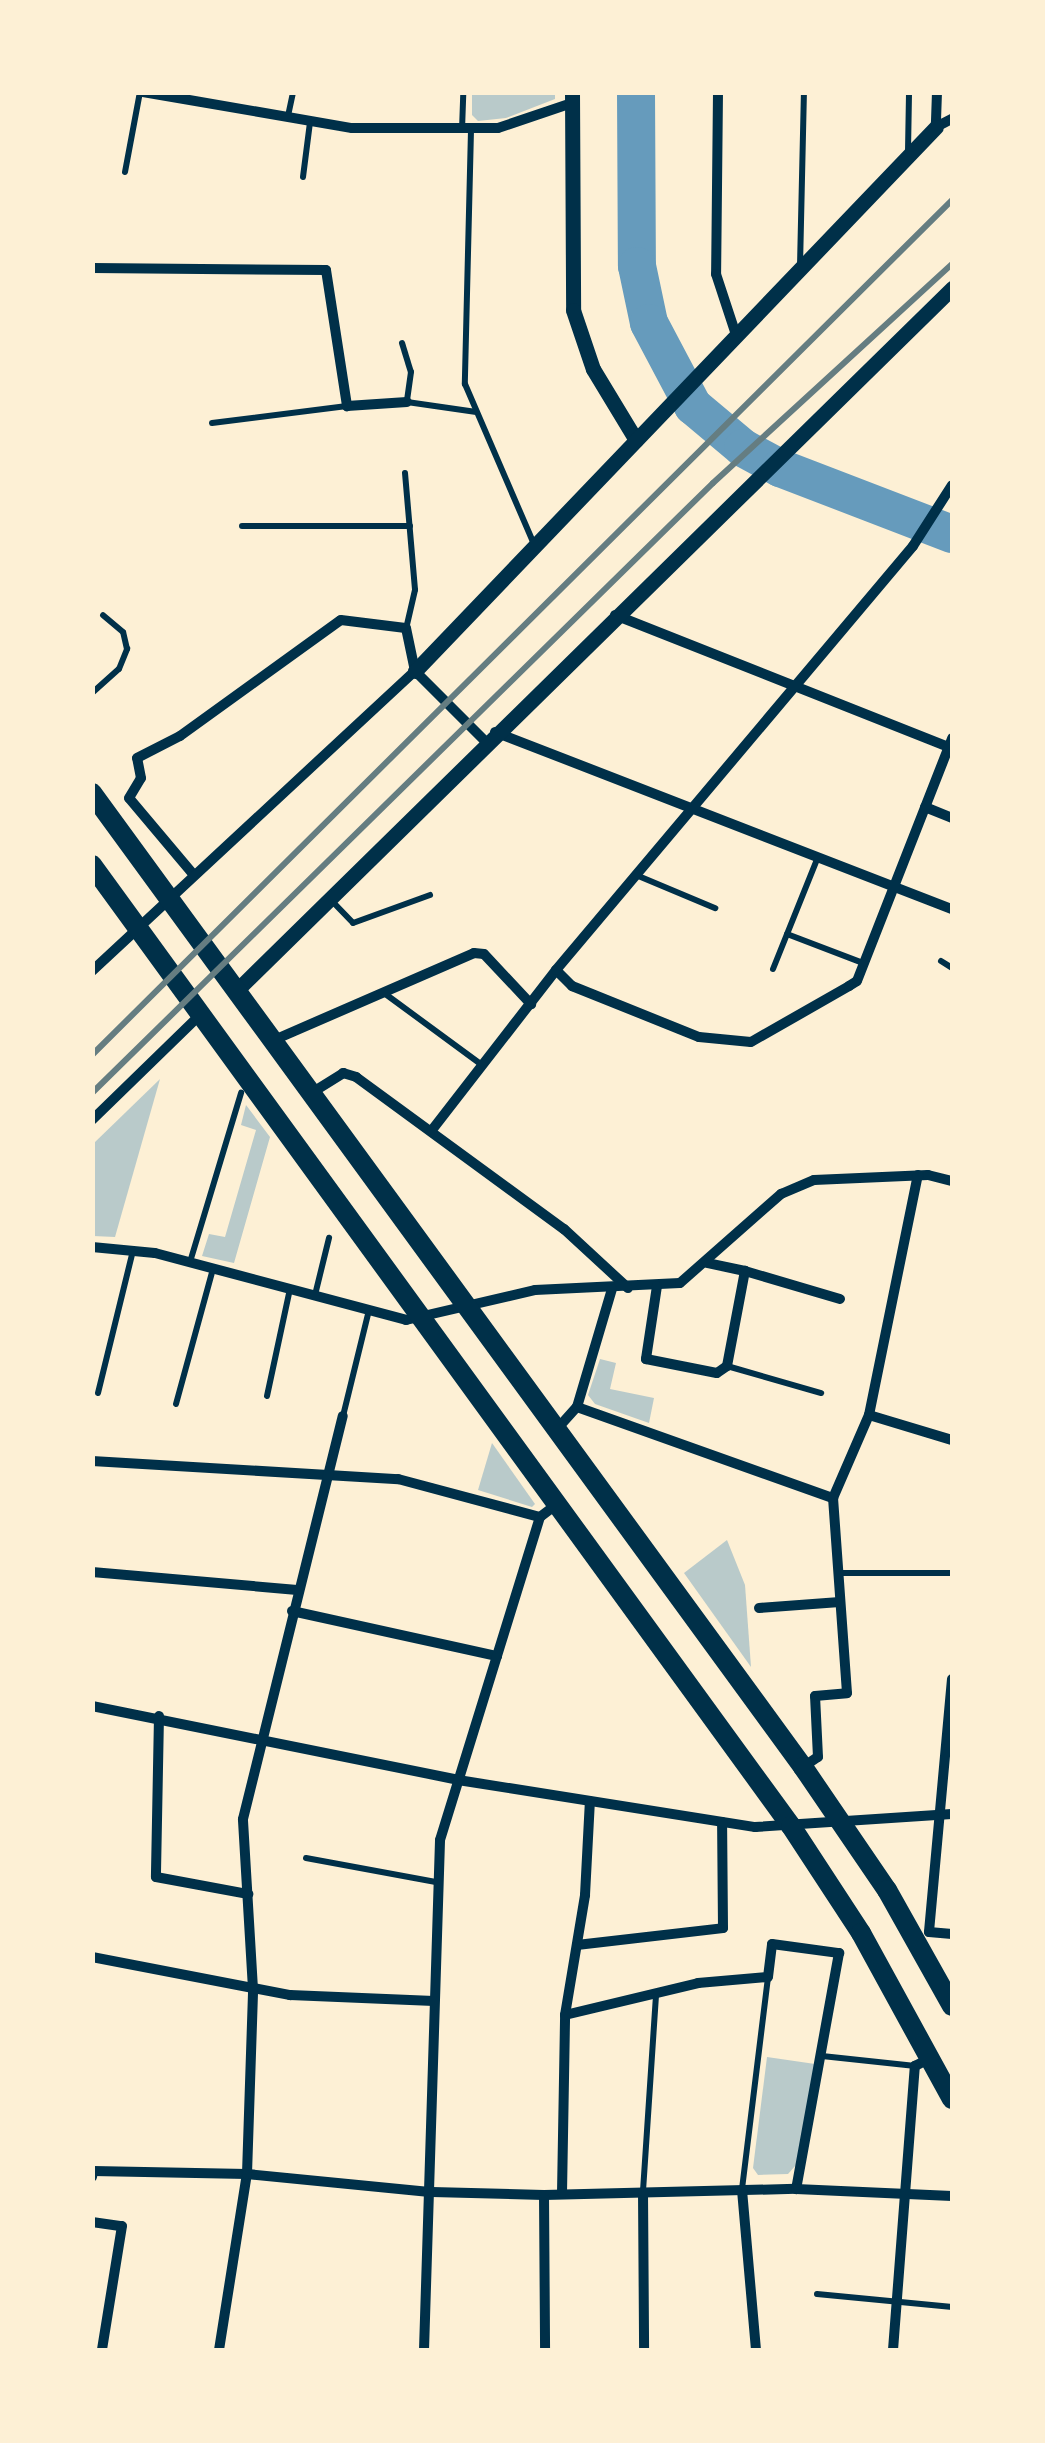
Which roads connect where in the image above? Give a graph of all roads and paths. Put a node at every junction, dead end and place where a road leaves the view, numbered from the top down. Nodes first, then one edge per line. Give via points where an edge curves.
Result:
1 (142, 92) edge
2 (293, 92) edge
3 (463, 92) edge
4 (718, 92) edge
5 (804, 92) edge
6 (908, 92) edge
7 (937, 92) edge
8 (572, 98) edge
9 (288, 118) junction
10 (952, 119) edge
11 (310, 122) junction
12 (936, 127) junction
13 (467, 130) junction
14 (908, 157) junction
15 (125, 172) dead end
16 (304, 177) dead end
17 (92, 268) edge
18 (800, 269) junction
19 (952, 288) edge
20 (736, 335) junction
21 (402, 343) dead end
22 (407, 402) junction
23 (347, 406) junction
24 (476, 412) junction
25 (212, 423) dead end
26 (636, 440) junction
27 (406, 473) dead end
28 (952, 484) edge
29 (242, 526) dead end
30 (410, 526) junction
31 (535, 546) junction
32 (614, 614) junction
33 (102, 615) dead end
34 (406, 628) junction
35 (415, 671) junction
36 (796, 687) junction
37 (92, 693) edge
38 (490, 736) junction
39 (951, 742) edge
40 (92, 794) edge
41 (693, 807) junction
42 (925, 807) junction
43 (952, 818) edge
44 (819, 856) junction
45 (92, 865) edge
46 (193, 874) junction
47 (636, 874) junction
48 (894, 886) junction
49 (430, 895) dead end
50 (329, 898) junction
51 (170, 899) junction
52 (715, 908) dead end
53 (952, 908) edge
54 (140, 930) junction
55 (787, 934) junction
56 (941, 961) dead end
57 (864, 963) junction
58 (773, 968) dead end
59 (952, 968) edge
60 (556, 970) junction
61 (92, 971) edge
62 (238, 990) junction
63 (384, 992) junction
64 (531, 1004) junction
65 (202, 1014) junction
66 (274, 1040) junction
67 (482, 1065) junction
68 (313, 1092) junction
69 (241, 1093) dead end
70 (92, 1120) edge
71 (432, 1130) junction
72 (918, 1175) junction
73 (952, 1181) edge
74 (329, 1238) dead end
75 (92, 1247) edge
76 (133, 1249) junction
77 (190, 1263) junction
78 (707, 1263) junction
79 (745, 1271) junction
80 (212, 1272) junction
81 (658, 1286) junction
82 (628, 1288) junction
83 (612, 1289) junction
84 (289, 1293) junction
85 (840, 1299) dead end
86 (314, 1300) junction
87 (471, 1310) junction
88 (368, 1314) junction
89 (422, 1319) junction
90 (727, 1366) junction
91 (98, 1393) dead end
92 (822, 1393) dead end
93 (268, 1396) dead end
94 (176, 1404) dead end
95 (576, 1407) junction
96 (869, 1415) junction
97 (343, 1416) joint
98 (557, 1429) junction
99 (952, 1440) edge
100 (92, 1462) edge
101 (328, 1472) junction
102 (833, 1498) junction
103 (548, 1510) junction
104 (92, 1572) edge
105 (838, 1572) junction
106 (952, 1572) edge
107 (297, 1590) junction
108 (840, 1602) junction
109 (758, 1608) dead end
110 (292, 1611) junction
111 (497, 1656) junction
112 (952, 1679) edge
113 (92, 1706) edge
114 (160, 1716) junction
115 (260, 1738) junction
116 (804, 1767) junction
117 (458, 1780) junction
118 (590, 1801) junction
119 (952, 1814) edge
120 (938, 1816) junction
121 (722, 1822) junction
122 (844, 1824) junction
123 (791, 1826) junction
124 (306, 1858) dead end
125 (436, 1882) junction
126 (248, 1894) junction
127 (952, 1934) edge
128 (923, 1936) junction
129 (577, 1946) junction
130 (92, 1957) edge
131 (768, 1977) junction
132 (253, 1990) junction
133 (656, 1991) junction
134 (434, 2001) junction
135 (952, 2006) edge
136 (566, 2015) junction
137 (822, 2056) junction
138 (923, 2062) junction
139 (952, 2099) edge
140 (93, 2173) edge
141 (247, 2174) junction
142 (796, 2189) junction
143 (742, 2190) junction
144 (905, 2190) junction
145 (432, 2192) junction
146 (643, 2192) junction
147 (562, 2193) junction
148 (544, 2196) junction
149 (952, 2196) edge
150 (92, 2222) edge
151 (817, 2294) dead end
152 (897, 2302) junction
153 (952, 2307) edge
154 (102, 2350) edge
155 (219, 2350) edge
156 (424, 2350) edge
157 (545, 2350) edge
158 (644, 2350) edge
159 (756, 2350) edge
160 (893, 2350) edge

1 - 9 street
1 - 15 lane
2 - 9 lane
3 - 13 lane
4 - 20 street via 716,274
5 - 18 lane
6 - 14 lane
7 - 12 street
8 - 13 street
8 - 26 street via 573,310 593,369
9 - 11 street
10 - 12 street
11 - 13 street
11 - 16 lane
12 - 14 street
13 - 24 lane via 465,384
14 - 18 street
17 - 23 street via 326,270
18 - 20 street
19 - 32 street
20 - 26 street
21 - 22 lane via 411,372
22 - 23 street
22 - 24 lane
23 - 25 lane
24 - 31 lane
26 - 31 street
27 - 30 lane
28 - 36 street via 913,546
29 - 30 lane
30 - 34 lane via 415,590
31 - 35 street
32 - 36 street
32 - 38 street
33 - 37 lane via 118,626 126,648 119,669
34 - 35 street
34 - 46 street via 341,620 140,754 141,778 128,794
35 - 38 street
35 - 46 street
36 - 39 street
36 - 41 street
38 - 41 street
38 - 50 street
39 - 42 street
40 - 51 main road
41 - 44 street
41 - 47 street
42 - 43 street
42 - 48 street
44 - 48 street
44 - 55 lane
45 - 54 main road
46 - 51 street
47 - 52 lane
47 - 60 street
48 - 53 street
48 - 57 street
49 - 50 lane via 353,923
50 - 62 street
51 - 54 street
51 - 62 main road
54 - 61 street
54 - 65 main road
55 - 57 lane
55 - 58 lane
56 - 59 lane
57 - 60 street via 857,981 750,1042 700,1038 572,986
60 - 64 street
62 - 66 main road
63 - 64 street via 480,952
63 - 66 street
63 - 67 lane
64 - 67 street
65 - 70 street
65 - 89 main road
66 - 68 main road
67 - 71 street
68 - 71 street via 343,1072
68 - 87 main road
69 - 77 lane
71 - 82 street
72 - 73 street
72 - 78 street via 814,1180 781,1194
72 - 96 street
74 - 86 lane
75 - 76 street
76 - 77 street
76 - 91 lane
77 - 80 street
78 - 79 street
78 - 81 street via 680,1283
79 - 85 street
79 - 90 street
80 - 84 street
80 - 94 lane
81 - 82 street
81 - 90 street via 646,1359 717,1373
82 - 83 street
83 - 87 street via 535,1290
83 - 95 street
84 - 86 street
84 - 93 lane
86 - 88 street
87 - 89 street
87 - 98 main road
88 - 89 street
88 - 97 lane
89 - 103 main road
90 - 92 lane
95 - 98 street
95 - 102 street
96 - 99 street
96 - 102 street
97 - 101 street
98 - 116 main road
100 - 101 street
101 - 103 street
101 - 107 street
102 - 105 street
103 - 111 street
103 - 123 main road
104 - 107 street
105 - 106 lane
105 - 108 street
107 - 110 street
108 - 109 street
108 - 116 street via 847,1693 815,1696 818,1756
110 - 111 street
110 - 115 street
111 - 117 street
112 - 120 street
113 - 114 street
114 - 115 street
114 - 126 street via 156,1877
115 - 117 street
115 - 126 street via 243,1819
116 - 122 main road
117 - 118 street
117 - 125 street
118 - 121 street
118 - 129 street
119 - 120 street
120 - 122 street
120 - 128 street
121 - 123 street
121 - 129 street via 723,1928
122 - 123 street
122 - 128 main road
123 - 138 main road via 862,1933
124 - 125 lane
125 - 134 street
126 - 132 street
127 - 128 street
128 - 135 main road
129 - 136 street
130 - 132 street
131 - 133 street
131 - 137 street via 772,1944 839,1953
131 - 143 lane
132 - 134 street via 343,2001
132 - 141 street
133 - 136 street
133 - 146 lane
134 - 145 street
136 - 147 street
137 - 138 lane
137 - 142 street
138 - 139 main road
138 - 144 street
140 - 141 street
141 - 145 street
141 - 155 street
142 - 143 street
142 - 144 street
143 - 146 street
143 - 159 street
144 - 149 street
144 - 152 street
145 - 148 street
145 - 156 street
146 - 147 street
146 - 158 street
147 - 148 street
148 - 157 street
150 - 154 street via 122,2226
151 - 152 lane
152 - 153 lane
152 - 160 street

